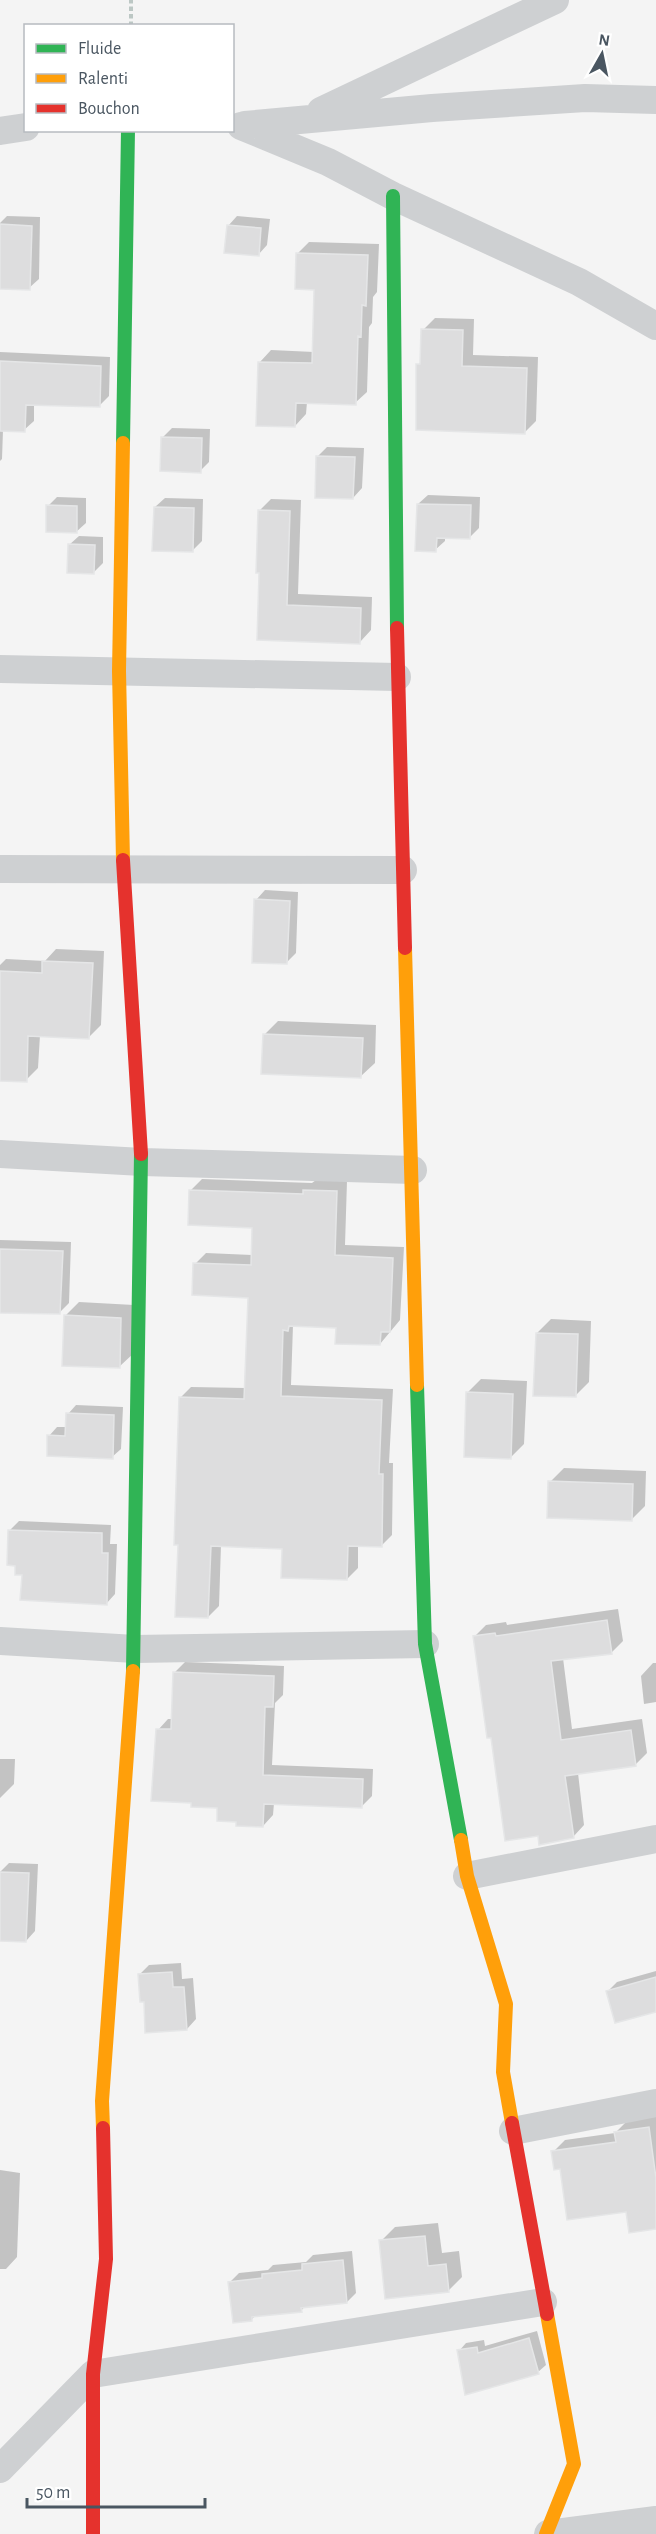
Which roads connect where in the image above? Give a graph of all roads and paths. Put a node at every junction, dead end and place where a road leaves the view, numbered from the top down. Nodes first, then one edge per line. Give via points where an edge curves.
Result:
1 (131, 0) edge
2 (555, 0) edge
3 (131, 24) edge
4 (656, 100) edge
5 (303, 120) junction
6 (237, 125) edge
7 (24, 127) edge
8 (0, 131) edge
9 (128, 132) edge
10 (393, 196) junction
11 (656, 327) edge
12 (0, 669) edge
13 (119, 671) junction
14 (397, 677) junction
15 (0, 868) edge
16 (123, 869) junction
17 (403, 870) junction
18 (0, 1154) edge
19 (142, 1162) junction
20 (413, 1170) junction
21 (0, 1641) edge
22 (425, 1644) junction
23 (135, 1649) junction
24 (656, 1839) edge
25 (467, 1876) junction
26 (656, 2103) edge
27 (513, 2131) junction
28 (543, 2302) junction
29 (93, 2374) junction
30 (0, 2469) edge
31 (656, 2520) edge
32 (93, 2534) edge
33 (547, 2534) edge

1 - 3 path
2 - 5 street
4 - 5 street via 585,98
5 - 6 street
6 - 10 street via 328,162
7 - 8 street
9 - 13 street
10 - 11 street via 579,282
10 - 14 street
12 - 13 street
13 - 14 street
13 - 16 street
14 - 17 street
15 - 16 street
16 - 17 street
16 - 19 street
17 - 20 street
18 - 19 street
19 - 20 street
19 - 23 street
20 - 22 street
21 - 23 street
22 - 23 street
22 - 25 street
23 - 29 street via 102,2101 106,2259
24 - 25 street
25 - 27 street via 506,2004 503,2072
26 - 27 street
27 - 28 street
28 - 29 street
28 - 33 street via 574,2464
29 - 30 street
29 - 32 street
31 - 33 street

